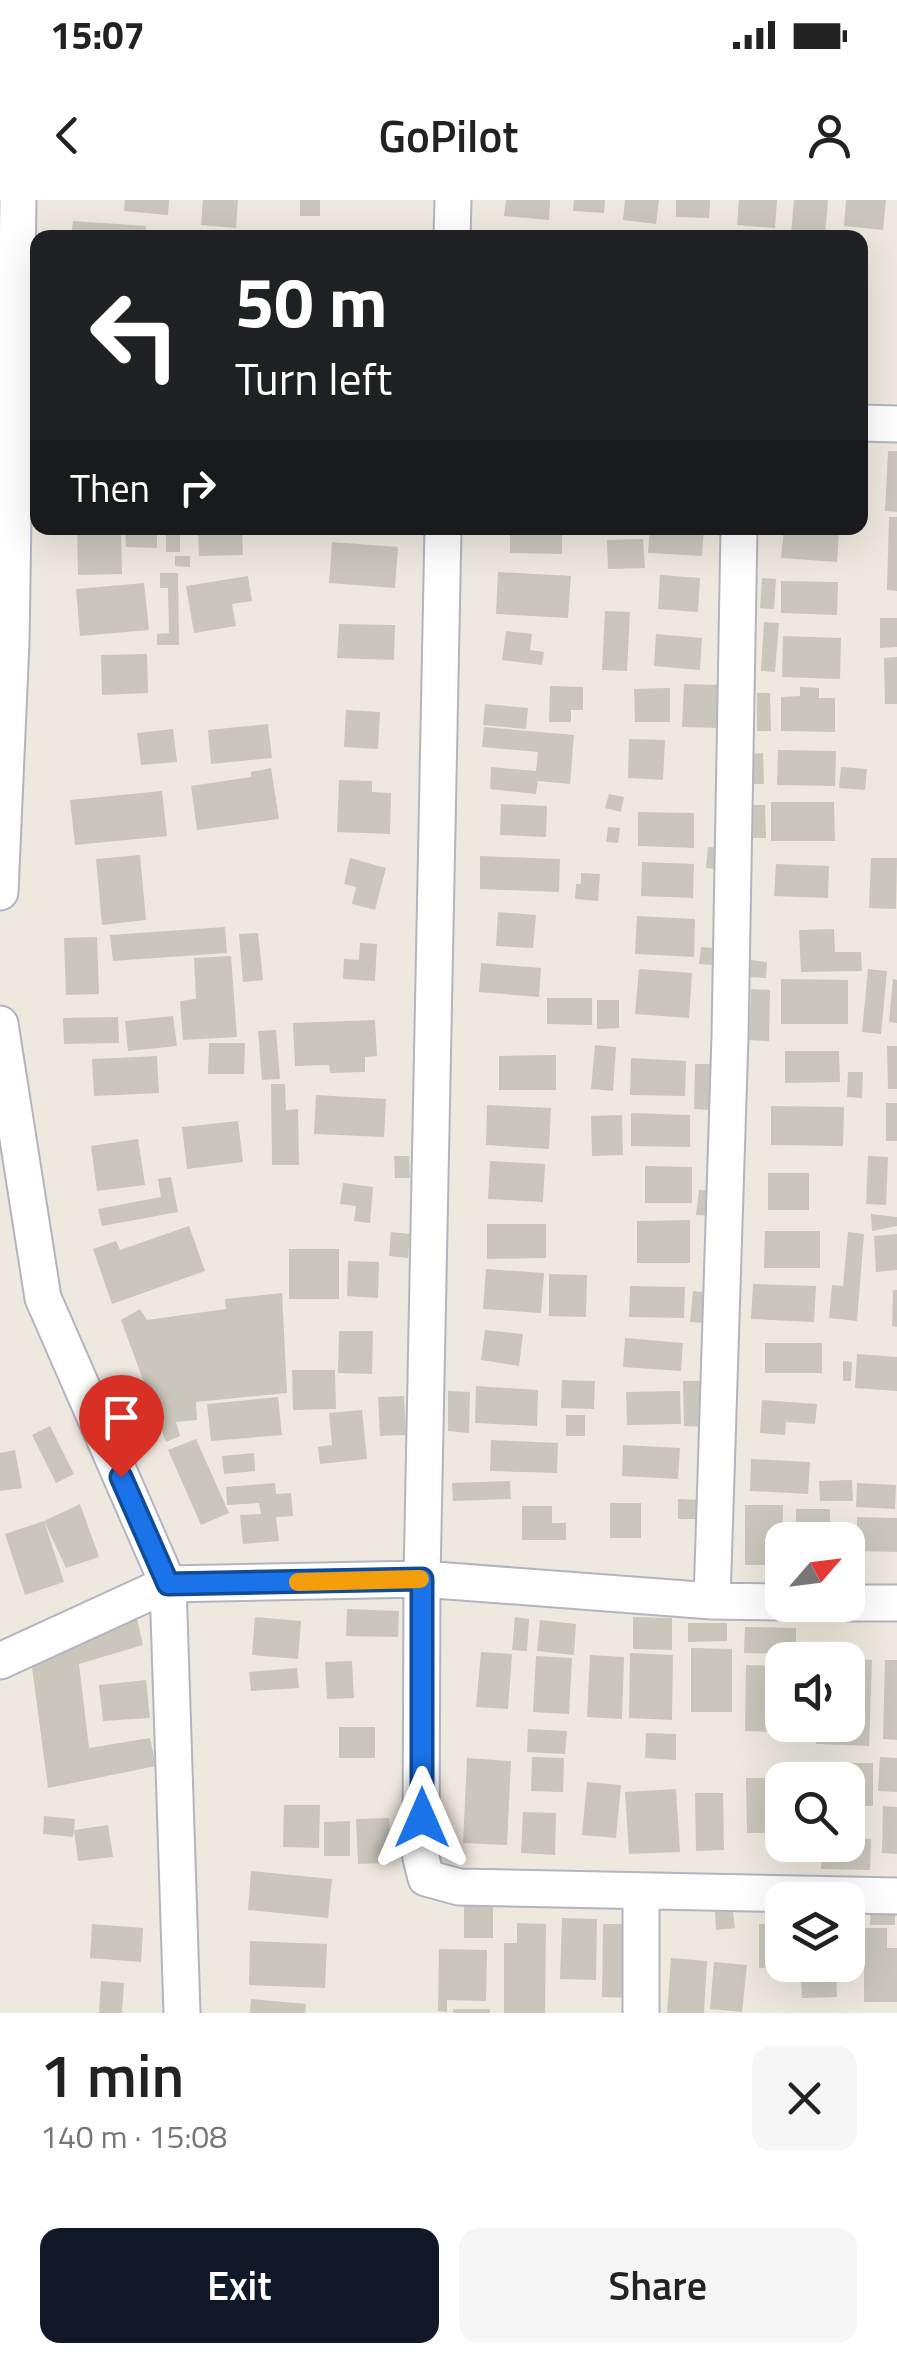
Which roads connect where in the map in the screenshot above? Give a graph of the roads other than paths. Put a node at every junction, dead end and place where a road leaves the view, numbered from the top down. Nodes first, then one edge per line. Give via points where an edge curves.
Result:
1 (18, 200) edge
2 (453, 200) edge
3 (452, 230) edge
4 (868, 423) edge
5 (897, 424) edge
6 (444, 535) edge
7 (739, 535) edge
8 (4, 710) edge
9 (0, 892) edge
10 (0, 1024) edge
11 (422, 1579) junction
12 (168, 1584) junction
13 (712, 1601) junction
14 (765, 1602) edge
15 (865, 1602) edge
16 (897, 1603) edge
17 (0, 1661) edge
18 (641, 1893) junction
19 (897, 1896) edge
20 (182, 2013) edge
21 (642, 2013) edge

1 - 8 street
2 - 3 street
4 - 5 street
6 - 11 street
7 - 13 street
8 - 9 street
10 - 12 street via 43,1298
11 - 12 street
11 - 13 street
11 - 18 street via 426,1878 459,1887
12 - 17 street
12 - 20 street
13 - 14 street
15 - 16 street
18 - 19 street
18 - 21 street

